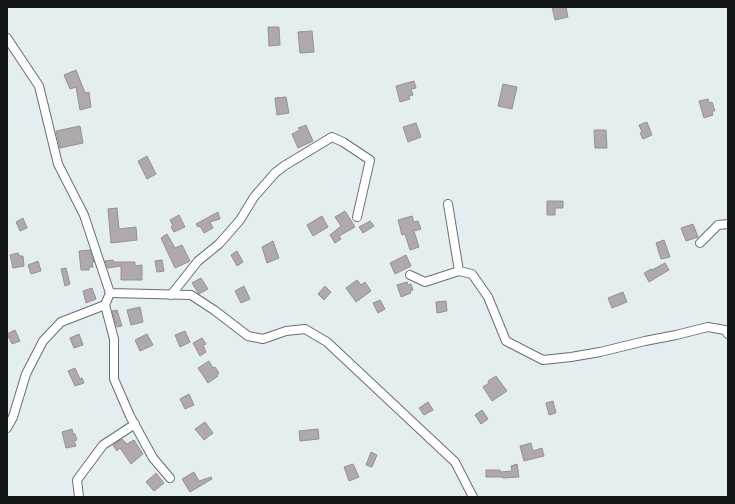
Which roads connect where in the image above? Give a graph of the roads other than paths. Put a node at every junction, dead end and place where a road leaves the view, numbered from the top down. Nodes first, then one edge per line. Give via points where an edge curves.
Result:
1 (7, 38) edge
2 (448, 204) dead end
3 (357, 217) dead end
4 (728, 224) edge
5 (700, 243) dead end
6 (459, 271) junction
7 (410, 275) dead end
8 (110, 293) junction
9 (171, 294) junction
10 (105, 305) junction
11 (728, 334) edge
12 (135, 424) junction
13 (7, 428) edge
14 (170, 478) dead end
15 (79, 497) edge
16 (473, 497) edge

1 - 8 street via 39,86 58,164 84,215
2 - 6 street
3 - 9 street via 370,160 332,137 275,173 254,197 240,220 219,244 198,261
4 - 5 street via 718,225
6 - 7 street via 425,282
6 - 11 street via 472,274 488,297 506,341 543,360 600,352 708,327 725,330
8 - 9 street
8 - 10 street
9 - 16 street via 191,295 248,336 263,339 286,331 305,329 327,342 455,462
10 - 12 street via 114,339 114,379
10 - 13 street via 61,322 43,341 26,374
12 - 14 street via 153,458
12 - 15 street via 103,446 77,480

